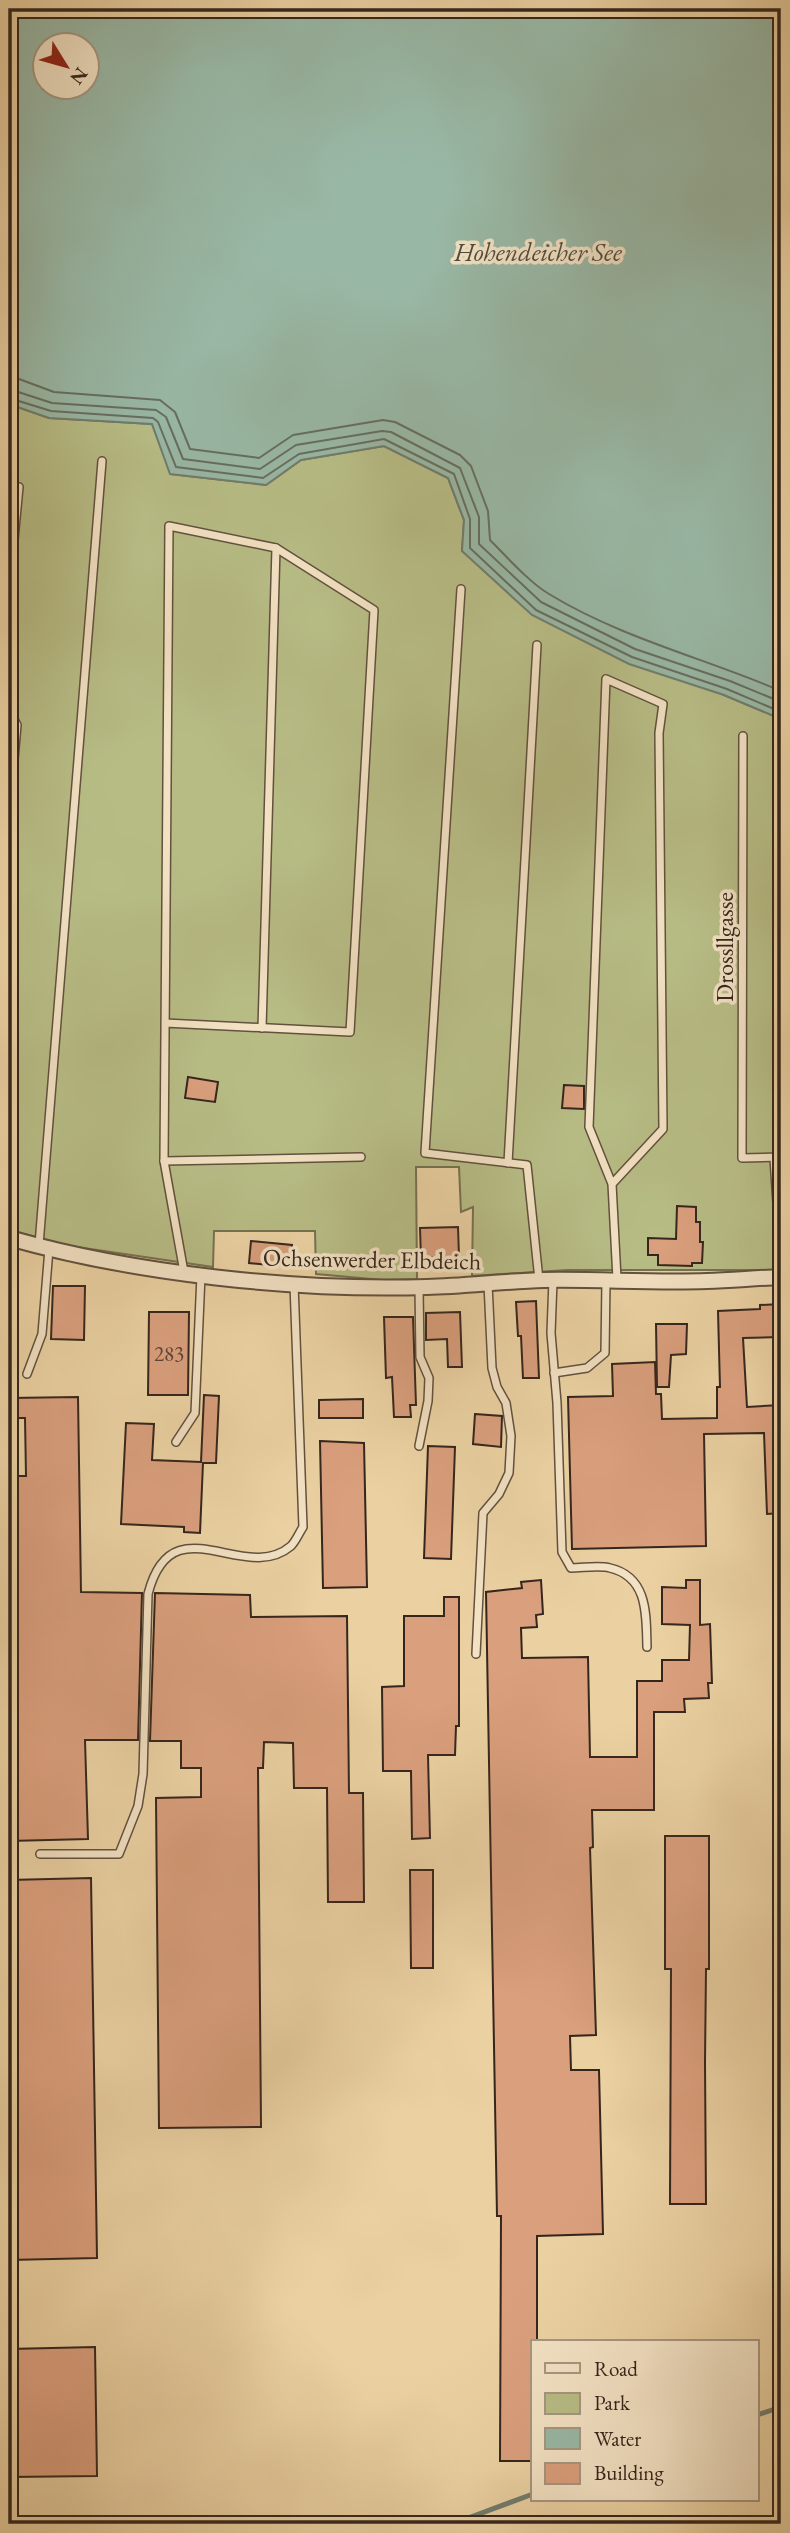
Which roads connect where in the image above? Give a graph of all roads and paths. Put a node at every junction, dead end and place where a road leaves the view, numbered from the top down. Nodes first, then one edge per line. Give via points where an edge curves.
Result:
1 (102, 461) dead end
2 (19, 487) dead end
3 (276, 548) junction
4 (461, 589) dead end
5 (9, 592) edge
6 (537, 645) dead end
7 (9, 710) edge
8 (743, 736) dead end
9 (9, 817) edge
10 (165, 1023) junction
11 (262, 1028) junction
12 (361, 1157) dead end
13 (778, 1157) edge
14 (164, 1161) junction
15 (508, 1163) junction
16 (612, 1184) junction
17 (9, 1238) edge
18 (44, 1248) junction
19 (781, 1263) edge
20 (184, 1272) junction
21 (201, 1274) junction
22 (781, 1277) edge
23 (611, 1279) junction
24 (546, 1280) junction
25 (294, 1283) junction
26 (488, 1283) junction
27 (419, 1287) junction
28 (554, 1373) junction
29 (27, 1374) dead end
30 (176, 1442) dead end
31 (419, 1446) dead end
32 (647, 1647) dead end
33 (476, 1654) dead end
34 (40, 1854) dead end

1 - 18 lane
2 - 5 lane
3 - 10 lane via 169,526
3 - 11 lane
3 - 11 lane via 374,610 349,1032
4 - 15 lane via 425,1153
6 - 15 lane
7 - 9 lane via 17,725
8 - 13 lane, Drossllgasse via 742,1158
10 - 11 lane
10 - 14 lane
12 - 14 lane
13 - 19 lane
14 - 20 lane
15 - 24 lane via 527,1166
16 - 16 lane via 589,1127 606,679 663,704 663,1129
16 - 23 lane
17 - 18 street, Ochsenwerder Elbdeich
18 - 20 street, Ochsenwerder Elbdeich
18 - 29 lane via 42,1334
20 - 21 street, Ochsenwerder Elbdeich
21 - 25 street, Ochsenwerder Elbdeich
21 - 30 lane via 195,1413
22 - 23 street, Ochsenwerder Elbdeich
23 - 24 street, Ochsenwerder Elbdeich
23 - 28 lane via 605,1353 587,1368
24 - 26 street, Ochsenwerder Elbdeich
24 - 28 lane
25 - 27 street, Ochsenwerder Elbdeich
25 - 34 lane via 303,1527 292,1545 276,1555 187,1547 167,1556 154,1573 148,1594 143,1774 138,1806 119,1854
26 - 27 street, Ochsenwerder Elbdeich
26 - 33 lane via 492,1368 506,1403 511,1436 509,1473 483,1513
27 - 31 lane via 420,1357 429,1378
28 - 32 lane via 562,1552 571,1568 610,1567 639,1590 646,1605

